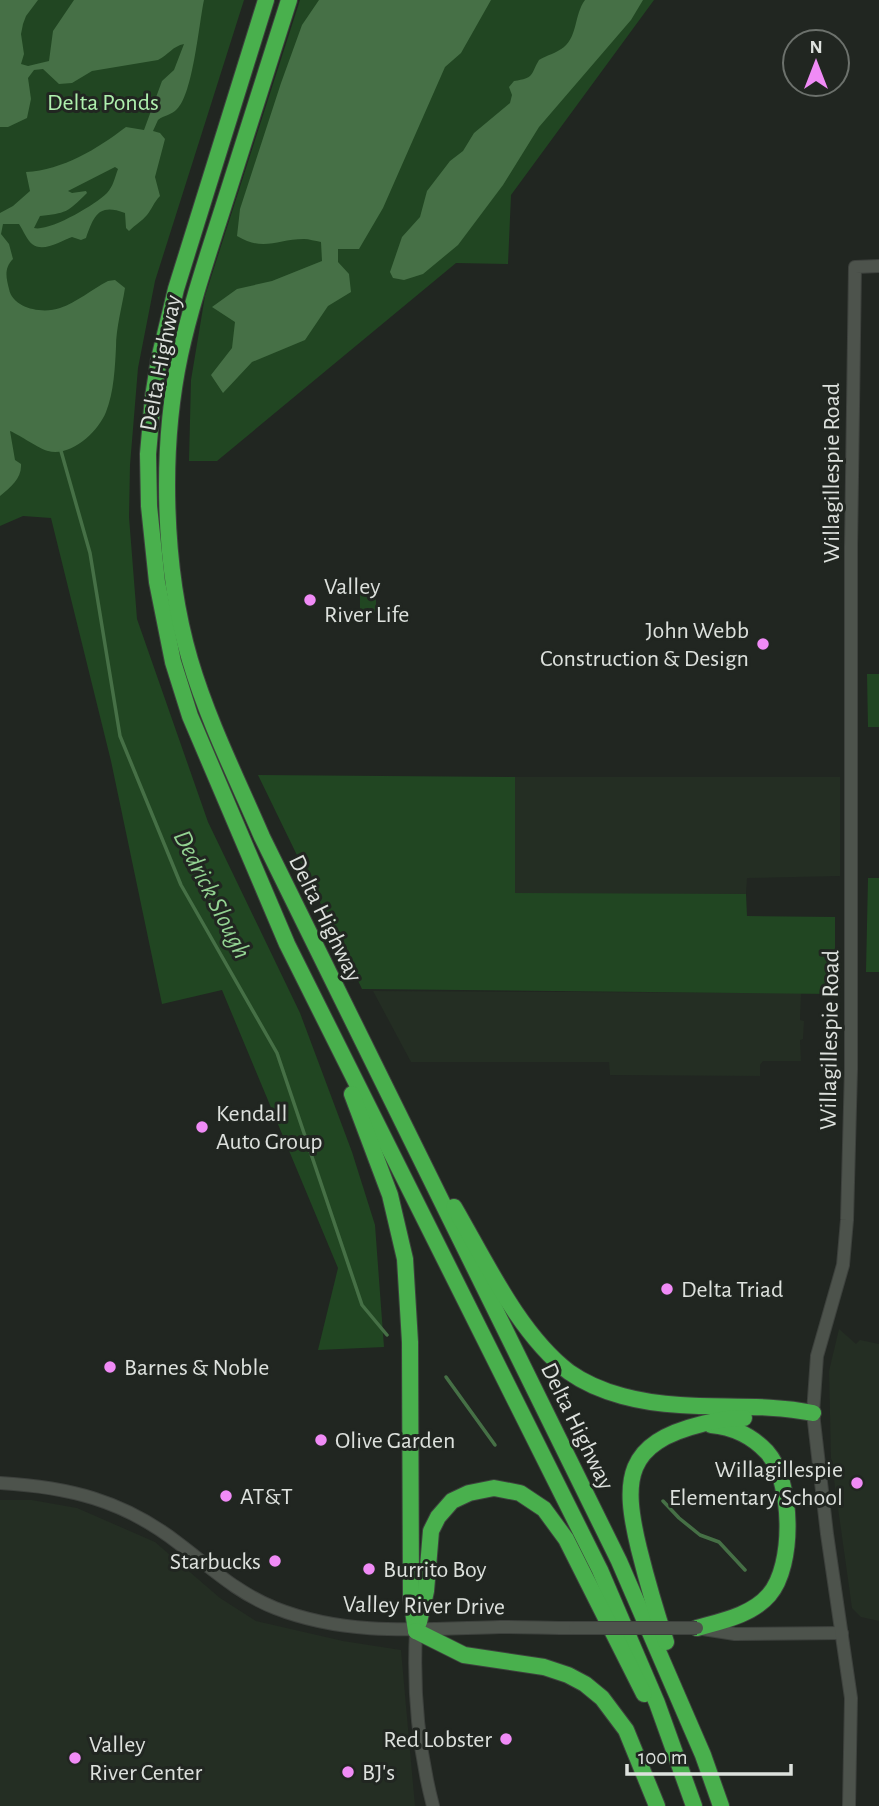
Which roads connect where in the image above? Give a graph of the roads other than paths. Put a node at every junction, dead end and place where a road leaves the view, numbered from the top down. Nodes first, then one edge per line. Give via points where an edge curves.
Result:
1 (266, 0) edge
2 (289, 0) edge
3 (879, 267) edge
4 (287, 944) junction
5 (404, 1128) junction
6 (813, 1413) junction
7 (701, 1424) junction
8 (0, 1483) edge
9 (697, 1628) junction
10 (416, 1631) junction
11 (842, 1633) junction
12 (703, 1755) junction
13 (433, 1806) edge
14 (657, 1806) edge
15 (694, 1806) edge
16 (721, 1806) edge
17 (849, 1806) edge

1 - 4 highway, Delta Highway via 167,323 153,397 147,484 158,582 178,680
2 - 5 highway, Delta Highway via 179,359 167,445 171,542 181,623 209,713 262,837
3 - 6 main road, Willagillespie Road via 855,267 852,1069 847,1220 843,1265 817,1356
4 - 10 highway via 361,1117 403,1245 409,1307 411,1598
4 - 15 highway, Delta Highway via 600,1570 647,1678
5 - 6 highway via 526,1326 569,1372 593,1386 634,1399
5 - 12 highway, Delta Highway via 619,1561
6 - 7 highway via 792,1419 722,1418
6 - 11 main road, Willagillespie Road
7 - 9 highway via 745,1434 768,1454 783,1486 787,1533 781,1571 769,1595 747,1611
7 - 12 highway via 672,1432 648,1451 634,1468 630,1497 648,1584
8 - 10 main road, Valley River Drive via 82,1493 134,1514 245,1594 277,1609 346,1628
9 - 10 main road, Valley River Drive, bridge
9 - 11 main road, Valley River Drive via 735,1634
10 - 13 main road via 415,1704
10 - 14 highway via 464,1655 544,1667 585,1684 626,1730
10 - 15 highway via 426,1591 431,1531 439,1516 453,1501 483,1489 506,1489 528,1497 544,1509 566,1539
11 - 17 main road, Willagillespie Road via 850,1698
12 - 16 highway, Delta Highway

